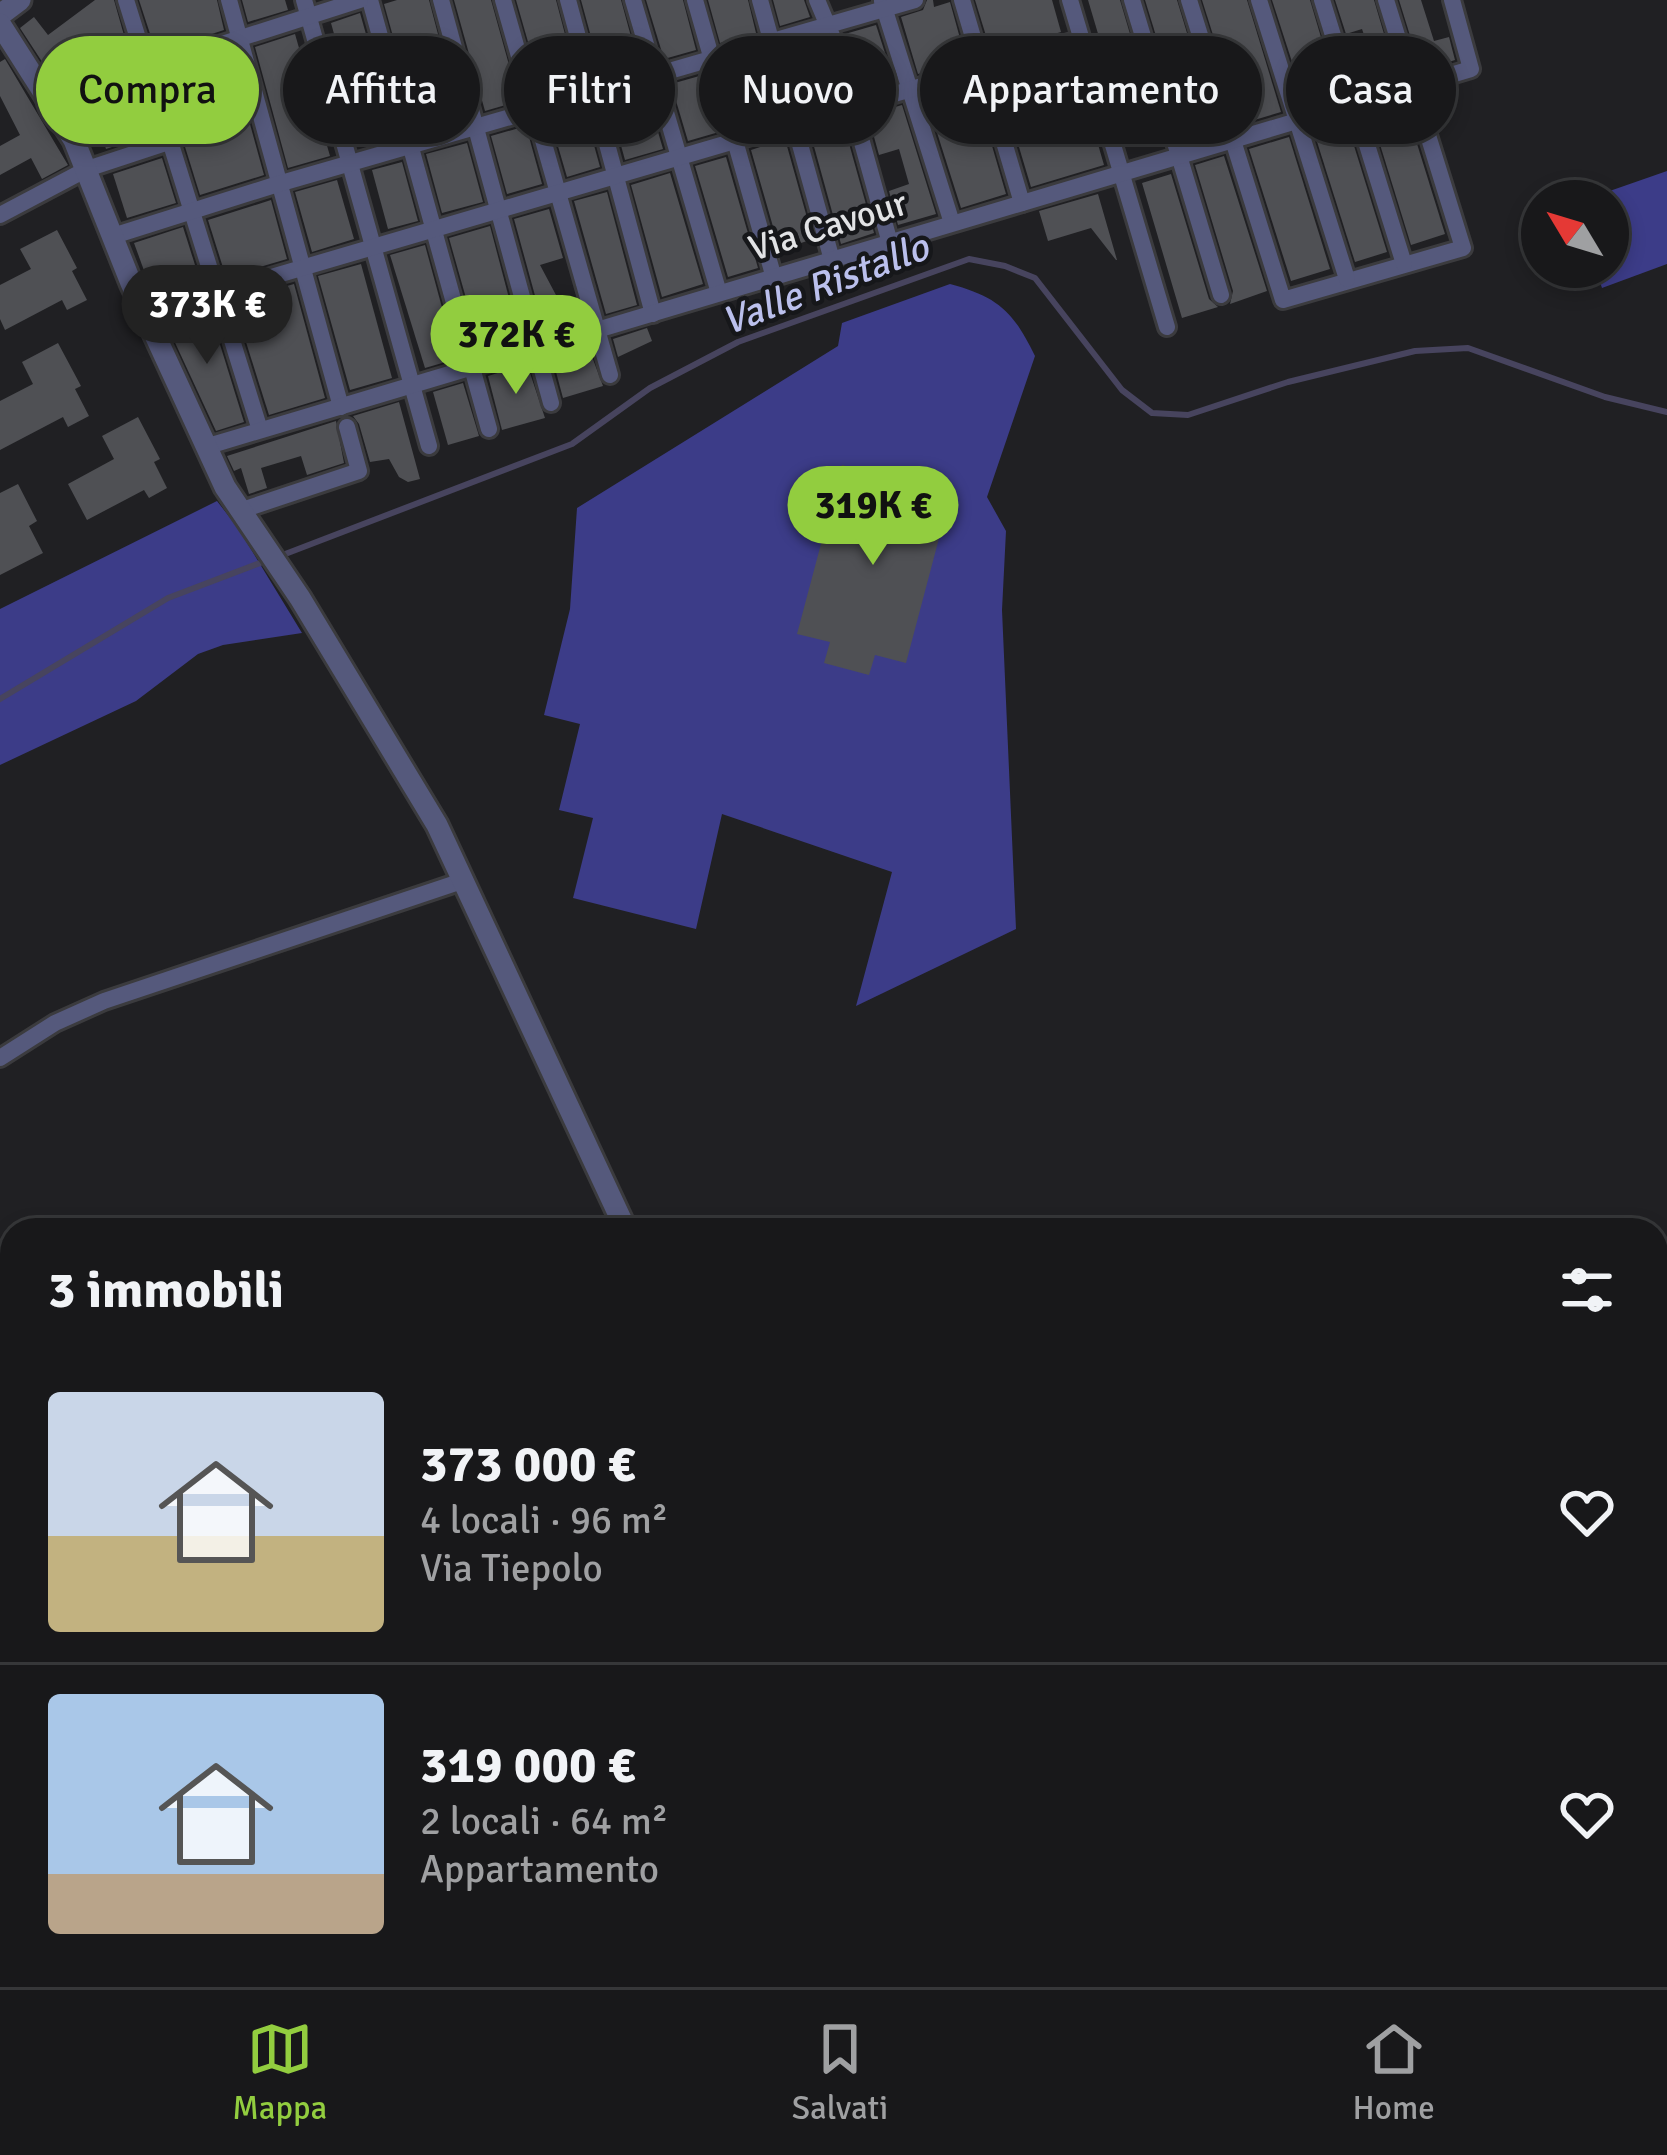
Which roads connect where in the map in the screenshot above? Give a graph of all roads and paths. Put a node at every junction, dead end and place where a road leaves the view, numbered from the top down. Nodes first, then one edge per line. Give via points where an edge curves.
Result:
1 (20, 0) edge
2 (126, 0) edge
3 (229, 0) edge
4 (360, 0) edge
5 (370, 0) edge
6 (441, 0) edge
7 (503, 0) edge
8 (568, 0) edge
9 (633, 0) edge
10 (695, 0) edge
11 (760, 0) edge
12 (817, 0) edge
13 (915, 0) edge
14 (962, 0) edge
15 (1070, 0) edge
16 (1132, 0) edge
17 (1189, 0) edge
18 (1259, 0) edge
19 (1322, 0) edge
20 (1386, 0) edge
21 (1452, 0) edge
22 (883, 4) edge
23 (306, 8) edge
24 (0, 20) edge
25 (825, 26) junction
26 (137, 36) edge
27 (238, 36) edge
28 (243, 36) edge
29 (451, 36) edge
30 (513, 36) edge
31 (577, 36) edge
32 (642, 36) edge
33 (706, 36) edge
34 (770, 36) edge
35 (789, 36) edge
36 (831, 36) edge
37 (972, 36) edge
38 (1081, 36) edge
39 (1200, 36) edge
40 (1333, 36) edge
41 (1398, 36) edge
42 (1456, 75) edge
43 (36, 77) edge
44 (920, 86) edge
45 (1286, 87) edge
46 (909, 89) junction
47 (896, 93) edge
48 (259, 113) edge
49 (73, 144) edge
50 (163, 144) edge
51 (170, 144) edge
52 (420, 144) edge
53 (480, 144) edge
54 (543, 144) edge
55 (607, 144) edge
56 (674, 144) edge
57 (725, 144) edge
58 (737, 144) edge
59 (800, 144) edge
60 (862, 144) edge
61 (1004, 144) edge
62 (1113, 144) edge
63 (1220, 144) edge
64 (1234, 144) edge
65 (1304, 144) edge
66 (1366, 144) edge
67 (1431, 144) edge
68 (410, 147) junction
69 (678, 157) junction
70 (1178, 157) junction
71 (351, 164) junction
72 (87, 170) junction
73 (1122, 174) junction
74 (616, 175) junction
75 (278, 184) junction
76 (558, 191) junction
77 (1022, 203) junction
78 (192, 212) junction
79 (496, 212) junction
80 (0, 215) edge
81 (952, 223) junction
82 (432, 229) junction
83 (113, 236) junction
84 (890, 243) junction
85 (372, 248) junction
86 (832, 260) junction
87 (1404, 264) junction
88 (302, 268) junction
89 (774, 278) junction
90 (1346, 280) junction
91 (719, 293) junction
92 (216, 294) junction
93 (1221, 295) dead end
94 (145, 314) junction
95 (652, 314) junction
96 (1166, 327) dead end
97 (597, 330) junction
98 (536, 349) junction
99 (472, 368) junction
100 (610, 375) dead end
101 (412, 385) junction
102 (551, 403) dead end
103 (341, 406) junction
104 (346, 428) dead end
105 (489, 429) dead end
106 (260, 430) junction
107 (429, 446) dead end
108 (205, 447) junction
109 (245, 515) junction
110 (464, 880) junction
111 (0, 1058) edge
112 (620, 1218) edge

1 - 24 street
2 - 26 street
3 - 27 street
4 - 23 street
5 - 68 street
6 - 29 street
7 - 30 street
8 - 31 street
9 - 32 street
10 - 33 street
11 - 34 street
12 - 25 street
13 - 22 street
14 - 37 street
15 - 38 street
16 - 70 street
17 - 39 street
18 - 45 street
19 - 40 street
20 - 41 street
21 - 42 street, Via Cavour via 1472,70
22 - 25 street
22 - 46 street
23 - 28 street
23 - 71 street
24 - 43 street
25 - 35 street
25 - 36 street
44 - 46 street
46 - 47 street
46 - 81 street
48 - 75 street
49 - 72 street
50 - 72 street
51 - 78 street
52 - 68 street
53 - 79 street
54 - 76 street
55 - 74 street
56 - 69 street
57 - 69 street
58 - 89 street
59 - 86 street
60 - 84 street
61 - 77 street
62 - 73 street
63 - 70 street, Via Cavour
64 - 90 street via 1283,300
65 - 90 street
66 - 87 street
67 - 87 street via 1463,248
68 - 71 street
68 - 82 street
69 - 74 street
69 - 91 street
70 - 73 street, Via Cavour
70 - 93 street
71 - 75 street
71 - 85 street
72 - 80 street
72 - 83 street
73 - 77 street, Via Cavour
73 - 96 street
74 - 76 street
74 - 95 street
75 - 78 street
75 - 88 street
76 - 79 street
76 - 97 street
77 - 81 street, Via Cavour
78 - 83 street
78 - 92 street
79 - 82 street
79 - 98 street
81 - 84 street, Via Cavour
82 - 85 street
82 - 99 street
83 - 94 street
84 - 86 street, Via Cavour
85 - 88 street
85 - 101 street
86 - 89 street, Via Cavour
87 - 90 street
88 - 92 street
88 - 103 street
89 - 91 street, Via Cavour
91 - 95 street, Via Cavour
92 - 94 street
92 - 106 street
94 - 108 street
95 - 97 street, Via Cavour
97 - 98 street, Via Cavour
97 - 100 street
98 - 99 street, Via Cavour
98 - 102 street
99 - 101 street, Via Cavour
99 - 105 street
101 - 103 street, Via Cavour
101 - 107 street
103 - 106 street, Via Cavour
104 - 109 street via 359,472
106 - 108 street, Via Cavour
108 - 109 street
109 - 110 street
110 - 111 street via 104,1001
110 - 112 street

